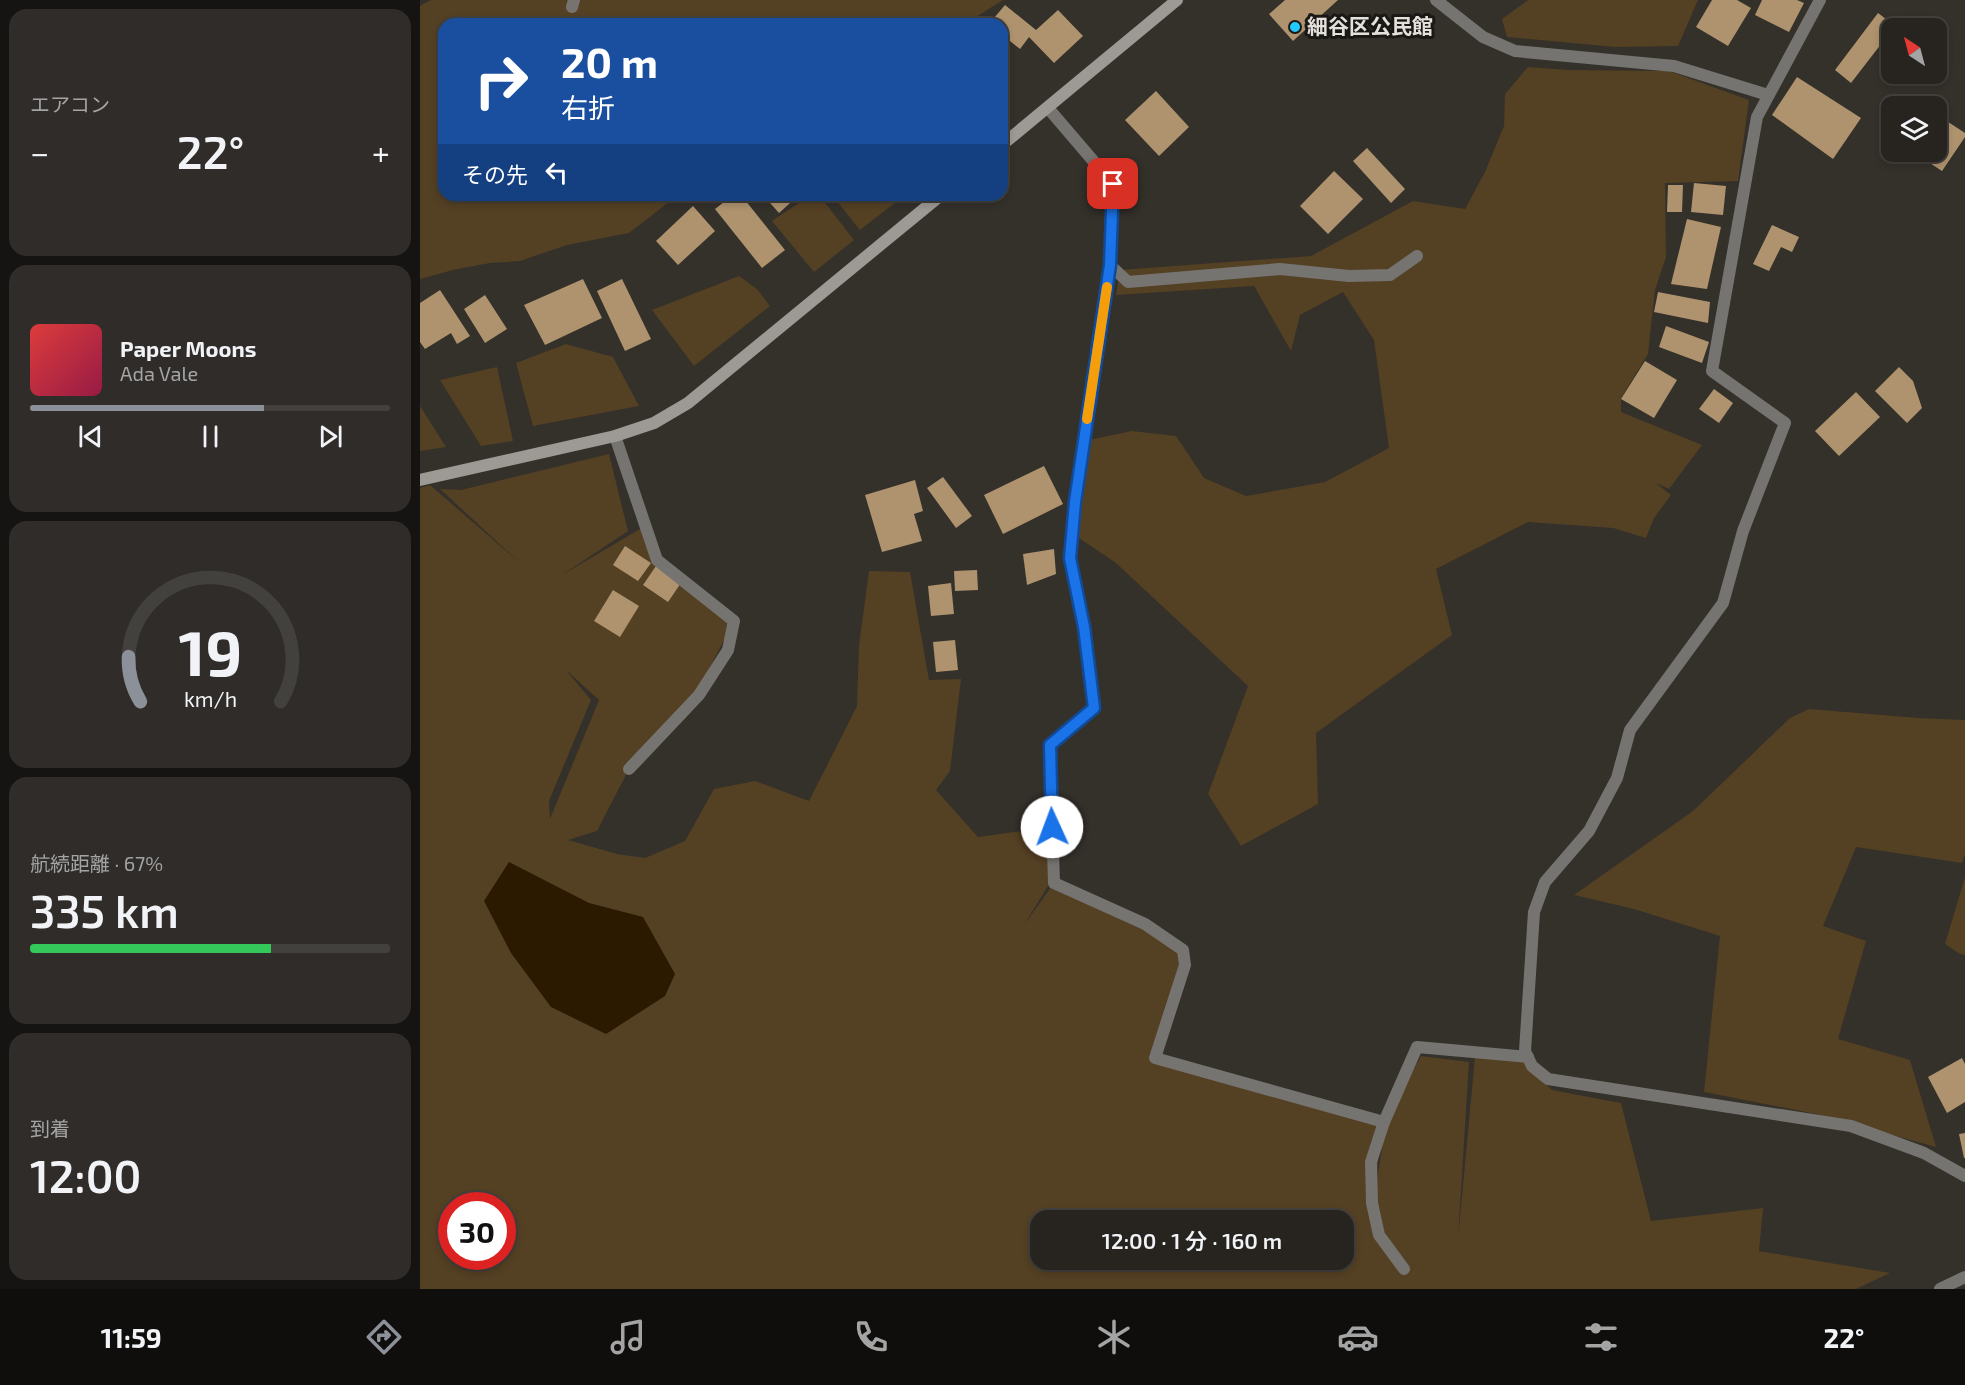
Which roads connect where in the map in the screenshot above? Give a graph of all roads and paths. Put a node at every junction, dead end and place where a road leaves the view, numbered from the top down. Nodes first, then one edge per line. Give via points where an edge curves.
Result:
1 (1177, 0) edge
2 (1436, 0) edge
3 (1820, 0) edge
4 (1768, 95) junction
5 (1048, 108) junction
6 (1008, 140) edge
7 (934, 201) edge
8 (1417, 256) dead end
9 (1110, 265) junction
10 (615, 436) junction
11 (420, 480) edge
12 (629, 769) dead end
13 (1528, 1057) junction
14 (1384, 1122) junction
15 (1965, 1176) edge
16 (1404, 1269) dead end
17 (1965, 1277) edge
18 (1940, 1289) edge

1 - 5 street
2 - 4 street via 1483,37 1515,51 1674,66
3 - 4 street
4 - 13 street via 1757,117 1712,371 1785,423 1743,531 1723,603 1630,730 1617,778 1589,831 1545,882 1534,912 1525,1051
5 - 6 street
5 - 9 street via 1113,184
7 - 10 street via 688,403 654,423
8 - 9 street via 1390,275 1349,276 1280,269 1128,282
9 - 14 street via 1070,558 1094,708 1050,745 1054,883 1145,924 1183,951 1185,965 1155,1058
10 - 11 street
10 - 12 street via 657,560 734,621 728,650 699,695
13 - 14 street via 1417,1047
13 - 15 street via 1532,1066 1548,1079 1851,1126 1924,1153
14 - 16 street via 1371,1162 1372,1203 1379,1235
17 - 18 street

